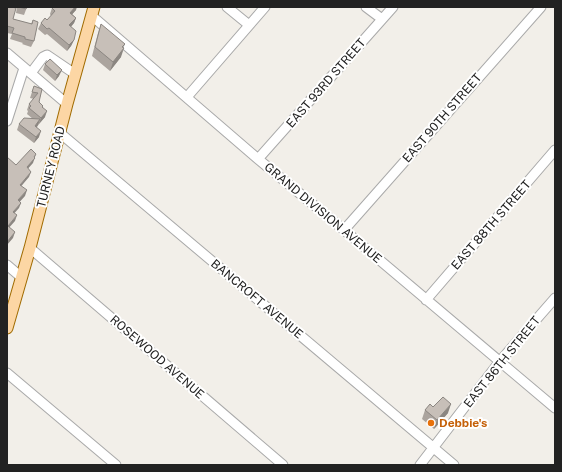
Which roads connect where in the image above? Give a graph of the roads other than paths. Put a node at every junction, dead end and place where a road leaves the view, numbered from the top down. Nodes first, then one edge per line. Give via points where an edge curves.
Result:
1 (227, 7) edge
2 (264, 7) edge
3 (366, 7) edge
4 (393, 7) edge
5 (541, 7) edge
6 (93, 12) edge
7 (382, 19) junction
8 (249, 25) junction
9 (7, 53) edge
10 (27, 71) junction
11 (75, 74) junction
12 (187, 96) junction
13 (67, 104) junction
14 (7, 121) edge
15 (60, 133) junction
16 (555, 150) edge
17 (258, 159) junction
18 (344, 230) junction
19 (30, 248) junction
20 (8, 267) edge
21 (21, 277) junction
22 (555, 298) edge
23 (426, 300) junction
24 (10, 305) edge
25 (7, 328) edge
26 (500, 361) junction
27 (7, 373) edge
28 (555, 408) edge
29 (433, 448) junction
30 (116, 465) edge
31 (284, 465) edge
32 (420, 465) edge
33 (454, 465) edge

1 - 8 street
2 - 8 street
3 - 7 street
4 - 7 street, EAST 93RD STREET
5 - 18 street, EAST 90TH STREET
6 - 11 main road, TURNEY ROAD
6 - 12 street, GRAND DIVISION AVENUE
7 - 17 street, EAST 93RD STREET
8 - 12 street
9 - 10 street
10 - 11 street via 46,55
10 - 13 street
10 - 14 street
11 - 13 main road, TURNEY ROAD
12 - 17 street, GRAND DIVISION AVENUE
13 - 15 main road, TURNEY ROAD
15 - 19 main road, TURNEY ROAD
15 - 29 street, BANCROFT AVENUE
16 - 23 street, EAST 88TH STREET
17 - 18 street, GRAND DIVISION AVENUE
18 - 23 street, GRAND DIVISION AVENUE
19 - 21 main road, TURNEY ROAD
19 - 31 street, ROSEWOOD AVENUE
20 - 21 street
21 - 24 main road, TURNEY ROAD
22 - 26 street, EAST 86TH STREET
23 - 26 street, GRAND DIVISION AVENUE
24 - 25 main road, TURNEY ROAD
26 - 28 street, GRAND DIVISION AVENUE
26 - 29 street, EAST 86TH STREET
27 - 30 street
29 - 32 street, EAST 86TH STREET
29 - 33 street, BANCROFT AVENUE

